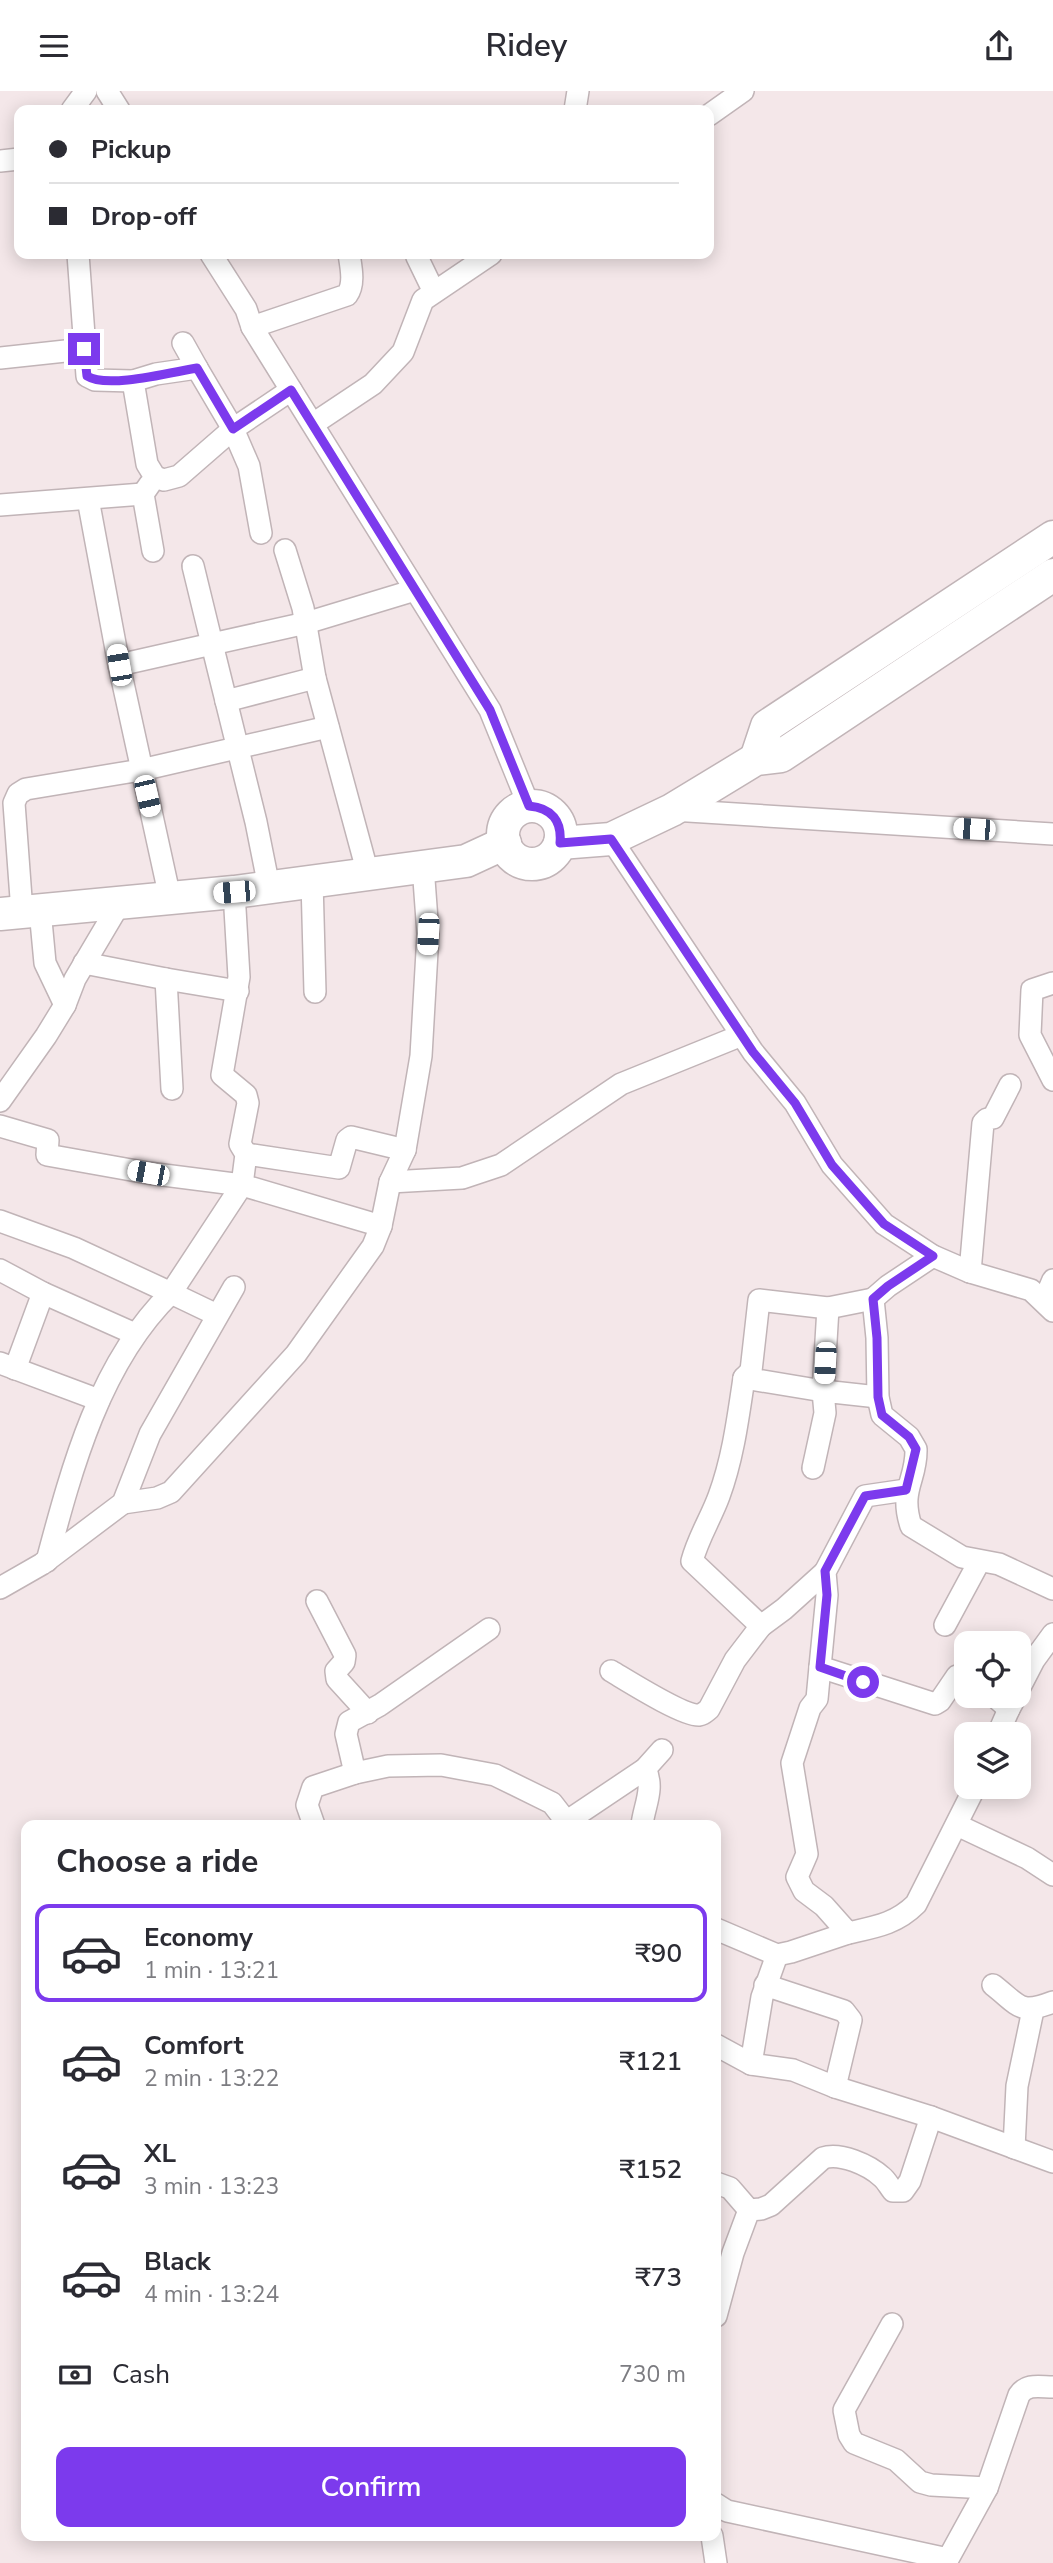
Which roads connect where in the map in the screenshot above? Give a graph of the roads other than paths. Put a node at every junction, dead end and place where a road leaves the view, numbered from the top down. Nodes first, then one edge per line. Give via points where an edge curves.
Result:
1 (743, 91) edge
2 (713, 105) edge
3 (78, 259) edge
4 (214, 259) edge
5 (350, 259) edge
6 (419, 259) edge
7 (484, 259) edge
8 (434, 292) junction
9 (252, 327) junction
10 (183, 343) dead end
11 (84, 349) junction
12 (0, 358) edge
13 (197, 368) junction
14 (134, 381) junction
15 (291, 390) junction
16 (313, 424) junction
17 (233, 429) junction
18 (149, 485) junction
19 (88, 499) junction
20 (0, 505) edge
21 (261, 533) dead end
22 (1053, 537) edge
23 (285, 550) dead end
24 (153, 551) dead end
25 (192, 566) dead end
26 (1053, 575) edge
27 (415, 590) junction
28 (306, 623) junction
29 (212, 644) junction
30 (119, 665) junction
31 (315, 678) junction
32 (226, 701) junction
33 (328, 727) junction
34 (237, 746) junction
35 (756, 759) junction
36 (141, 770) junction
37 (529, 806) junction
38 (671, 810) junction
39 (1053, 834) edge
40 (611, 839) junction
41 (505, 843) junction
42 (560, 843) junction
43 (422, 866) junction
44 (368, 874) junction
45 (312, 881) junction
46 (269, 887) junction
47 (234, 892) junction
48 (170, 898) junction
49 (120, 903) junction
50 (21, 912) edge
51 (84, 964) junction
52 (166, 979) junction
53 (1053, 983) edge
54 (237, 991) junction
55 (315, 992) dead end
56 (65, 1005) junction
57 (742, 1035) junction
58 (1053, 1080) edge
59 (1010, 1084) dead end
60 (172, 1089) dead end
61 (0, 1101) edge
62 (0, 1126) edge
63 (405, 1150) junction
64 (246, 1154) junction
65 (390, 1182) junction
66 (242, 1185) junction
67 (0, 1221) edge
68 (381, 1226) junction
69 (933, 1256) junction
70 (0, 1270) edge
71 (970, 1272) junction
72 (1053, 1280) edge
73 (234, 1287) dead end
74 (44, 1293) junction
75 (171, 1293) junction
76 (873, 1299) junction
77 (1048, 1306) edge
78 (828, 1308) junction
79 (217, 1314) junction
80 (135, 1334) junction
81 (8, 1366) edge
82 (744, 1378) junction
83 (823, 1391) junction
84 (878, 1397) junction
85 (99, 1399) junction
86 (813, 1468) dead end
87 (906, 1490) junction
88 (123, 1503) junction
89 (47, 1561) junction
90 (979, 1562) junction
91 (825, 1571) junction
92 (0, 1588) edge
93 (1053, 1589) edge
94 (317, 1601) dead end
95 (945, 1625) dead end
96 (761, 1626) junction
97 (489, 1629) dead end
98 (1053, 1635) edge
99 (1031, 1665) edge
100 (820, 1667) junction
101 (611, 1671) dead end
102 (954, 1680) edge
103 (368, 1713) junction
104 (662, 1750) dead end
105 (645, 1769) junction
106 (355, 1773) junction
107 (969, 1799) edge
108 (312, 1820) edge
109 (564, 1820) edge
110 (573, 1820) edge
111 (643, 1820) edge
112 (957, 1825) junction
113 (1053, 1875) edge
114 (721, 1931) edge
115 (848, 1933) junction
116 (777, 1955) junction
117 (765, 1985) junction
118 (993, 1986) dead end
119 (1053, 2002) edge
120 (1033, 2010) junction
121 (721, 2049) edge
122 (751, 2064) junction
123 (835, 2087) junction
124 (931, 2117) junction
125 (1013, 2148) junction
126 (1053, 2162) edge
127 (721, 2185) edge
128 (749, 2210) junction
129 (725, 2255) edge
130 (721, 2282) edge
131 (892, 2324) dead end
132 (1053, 2387) edge
133 (987, 2488) junction
134 (721, 2507) edge
135 (713, 2541) edge
136 (948, 2561) edge
137 (716, 2563) edge

1 - 2 street
3 - 11 street
4 - 9 street via 246,309
5 - 9 street via 352,281 347,295
6 - 8 street
7 - 8 street
8 - 16 street via 423,300 403,352 373,384
9 - 15 street
10 - 13 street
11 - 12 street
11 - 14 street via 90,378
13 - 14 street
13 - 17 street
14 - 18 street
15 - 16 street
15 - 17 street
16 - 27 street
17 - 18 street via 179,476
17 - 21 street via 253,476
18 - 19 street
18 - 24 street
19 - 20 street
19 - 30 street
22 - 35 street via 767,726
23 - 28 street
25 - 29 street
26 - 35 street via 782,756
27 - 28 street
27 - 37 street via 490,710
28 - 29 street
28 - 31 street
29 - 30 street
29 - 32 street
30 - 36 street
31 - 32 street
31 - 33 street
32 - 34 street
33 - 34 street
33 - 44 street
34 - 36 street
34 - 46 street
35 - 38 street
36 - 48 street
36 - 50 street via 18,794 14,803
37 - 41 street via 510,816
37 - 42 street via 553,814 561,830
38 - 39 street
38 - 40 street
40 - 42 street
40 - 57 street
41 - 42 street via 517,859 536,863 556,852
41 - 43 street via 467,861
43 - 44 street
43 - 63 street via 428,934 421,1056
44 - 45 street
45 - 46 street
45 - 55 street
46 - 47 street
47 - 48 street
47 - 54 street
48 - 49 street
49 - 50 street
49 - 51 street
50 - 56 street
51 - 52 street
51 - 56 street
52 - 54 street
52 - 60 street
53 - 58 street via 1032,990 1030,1002 1030,1035
54 - 64 street via 222,1075 246,1095 240,1144
56 - 61 street
57 - 65 street via 621,1084 501,1165 462,1178
57 - 69 street via 795,1103 832,1165 884,1224
59 - 71 street via 993,1118 983,1122
62 - 66 street via 48,1140 47,1155
63 - 64 street via 351,1137 340,1168
63 - 65 street
64 - 66 street
65 - 68 street
66 - 68 street
66 - 75 street
67 - 75 street via 74,1248
68 - 88 street via 373,1246 296,1354 171,1492
69 - 71 street
69 - 76 street
70 - 74 street
71 - 77 street via 1031,1290
72 - 77 street
73 - 79 street
74 - 80 street
74 - 81 street
75 - 79 street
75 - 80 street
76 - 78 street
76 - 84 street
78 - 82 street via 760,1300 751,1371
78 - 83 street
79 - 88 street via 150,1434
80 - 85 street
81 - 85 street
82 - 83 street
82 - 96 street via 731,1455 692,1561
83 - 84 street
83 - 86 street via 825,1413
84 - 87 street via 882,1415 909,1437 916,1449
85 - 89 street
87 - 90 street via 911,1526 962,1557
87 - 91 street via 865,1496
88 - 89 street
89 - 92 street
90 - 93 street via 999,1564
90 - 95 street
91 - 96 street
91 - 100 street
94 - 103 street via 345,1655 337,1679
96 - 101 street via 704,1714 672,1706
97 - 103 street
98 - 99 street
100 - 102 street via 935,1704
100 - 115 street via 817,1699 792,1763 807,1854 797,1877 804,1891
103 - 106 street via 346,1727
104 - 105 street
105 - 110 street
105 - 111 street via 649,1788
106 - 108 street via 313,1787 307,1805
106 - 109 street via 388,1766 441,1765 495,1775 552,1803
107 - 112 street
112 - 113 street
112 - 115 street via 916,1904 905,1915 887,1925
114 - 116 street
115 - 116 street
116 - 117 street
117 - 122 street
117 - 123 street via 844,2011 851,2020
118 - 120 street
119 - 120 street
120 - 125 street via 1017,2086
121 - 122 street
122 - 123 street via 793,2070
123 - 124 street
124 - 125 street
124 - 128 street via 903,2191 893,2191 883,2177 867,2167 830,2155 771,2204
125 - 126 street
127 - 128 street via 730,2188
128 - 129 street
129 - 130 street
131 - 133 street via 844,2410 849,2435 854,2443 896,2460 930,2486
132 - 133 street via 1029,2386 1019,2395
133 - 136 street
134 - 136 street
135 - 137 street

